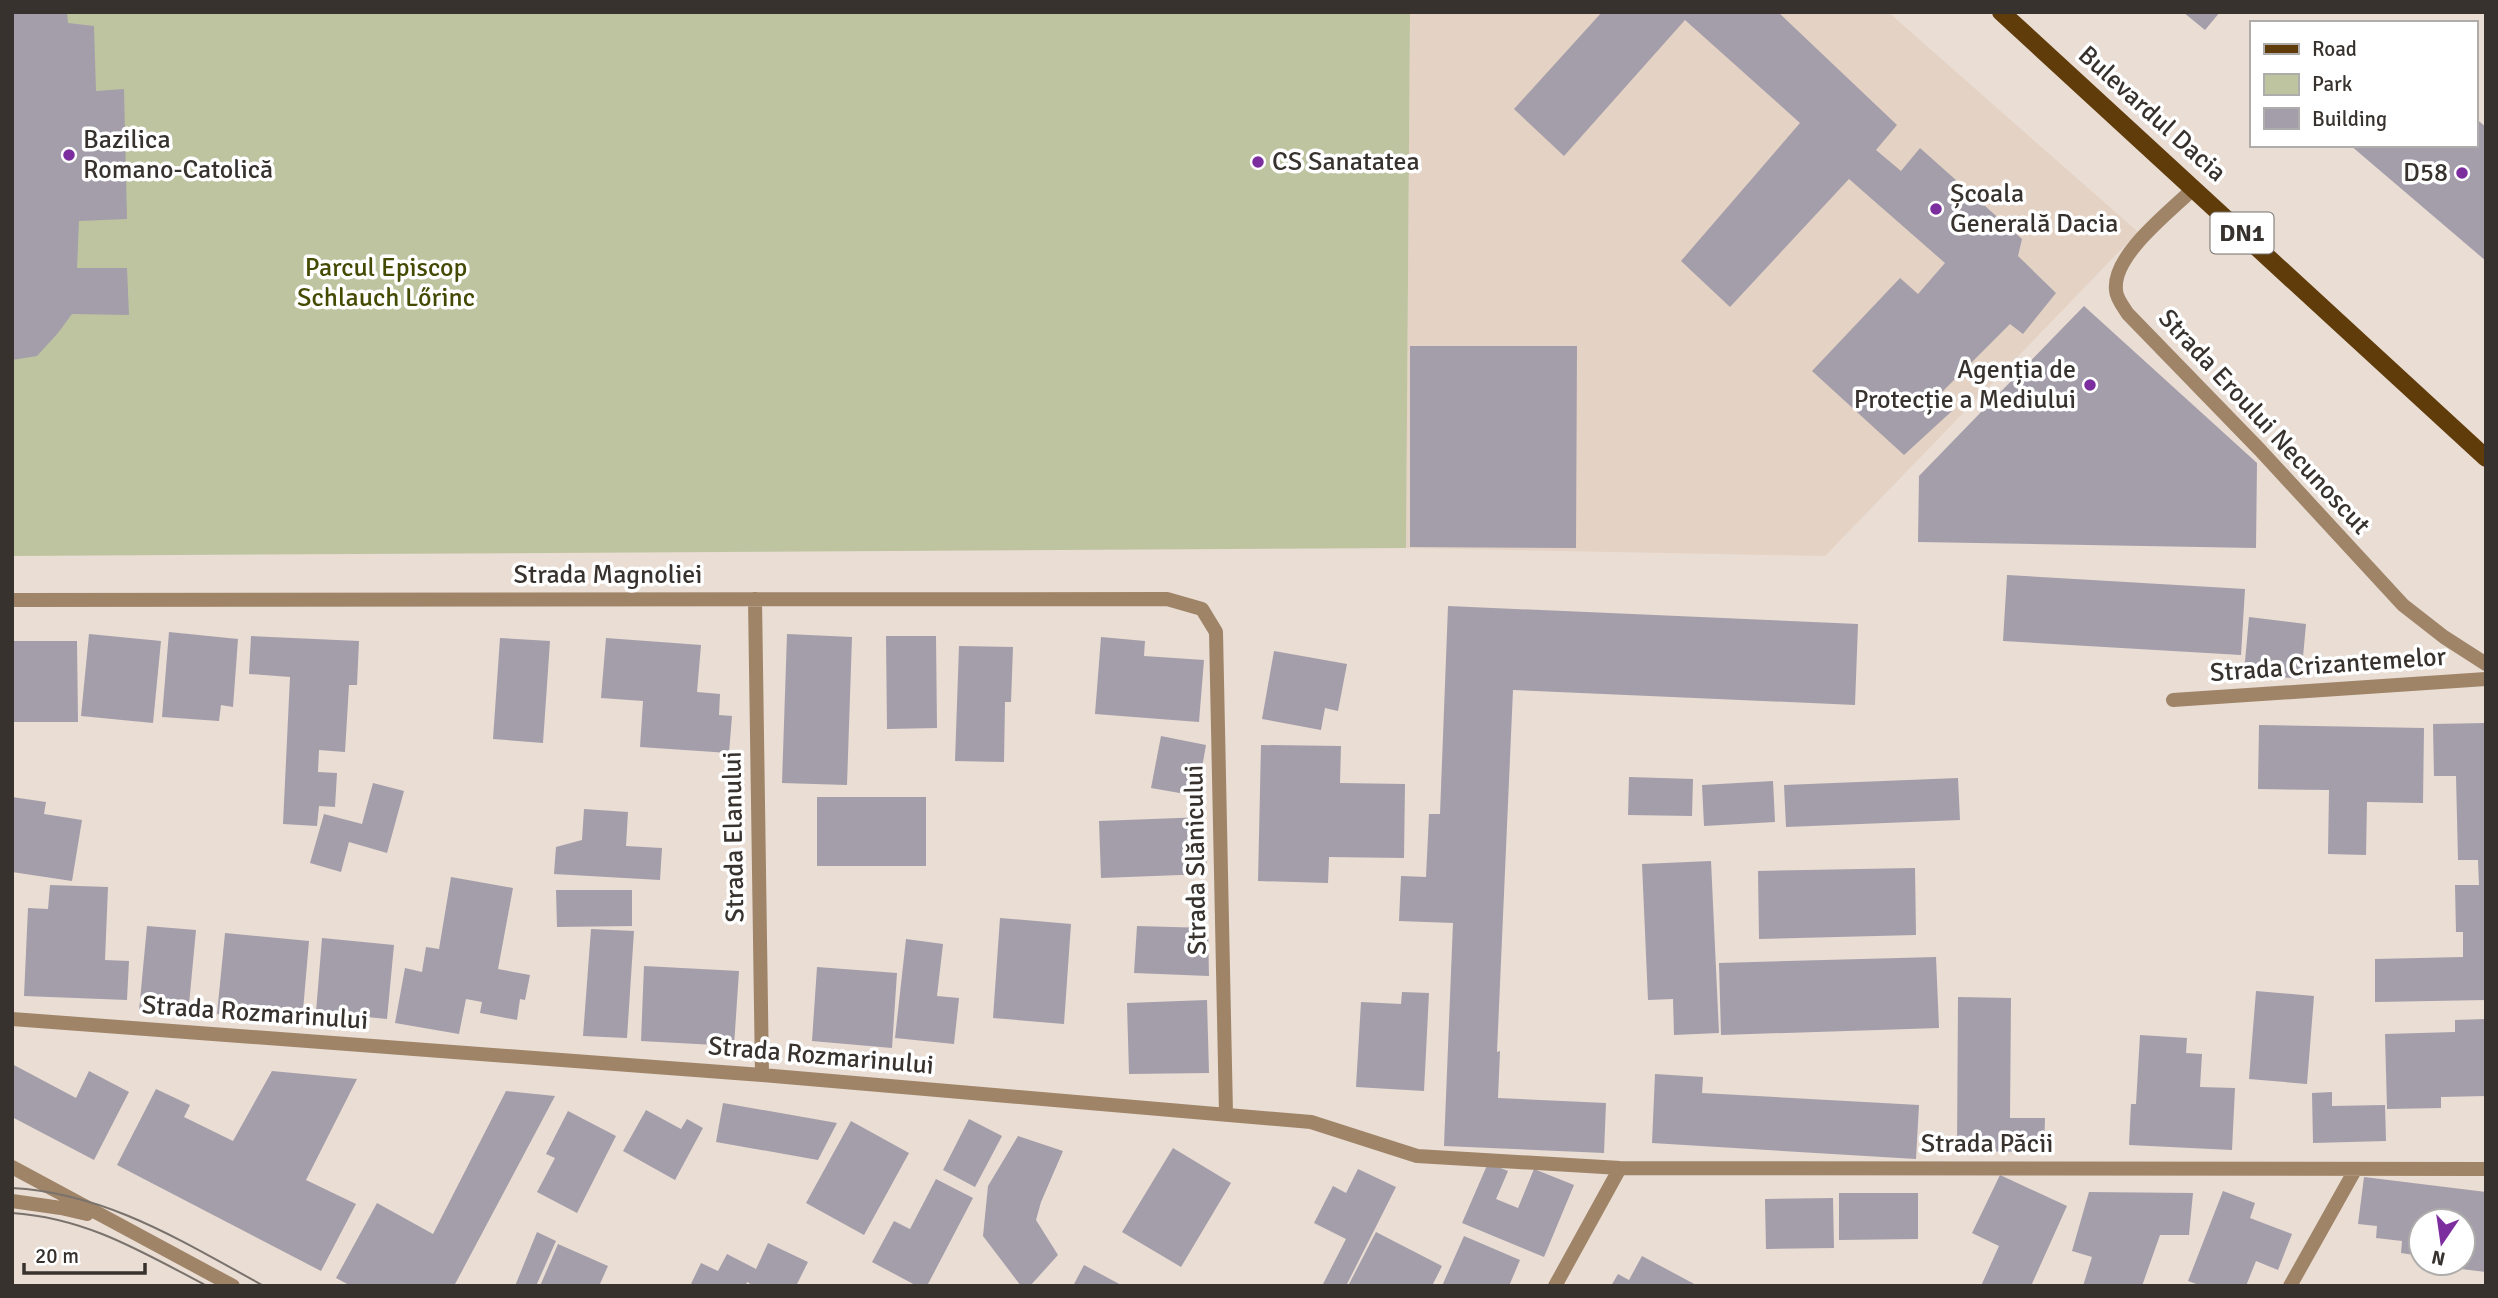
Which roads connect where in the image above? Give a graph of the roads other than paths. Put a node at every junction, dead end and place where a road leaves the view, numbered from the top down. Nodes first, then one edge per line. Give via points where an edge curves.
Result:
1 (2001, 12) edge
2 (2194, 188) junction
3 (2485, 457) edge
4 (755, 599) junction
5 (12, 600) edge
6 (1202, 609) joint
7 (2486, 664) edge
8 (2486, 680) edge
9 (2173, 700) dead end
10 (12, 1019) edge
11 (762, 1075) junction
12 (1226, 1114) junction
13 (12, 1167) edge
14 (1620, 1168) junction
15 (2486, 1169) edge
16 (2355, 1170) junction
17 (12, 1201) edge
18 (124, 1228) junction
19 (233, 1286) edge
20 (1555, 1286) edge
21 (2290, 1286) edge

1 - 2 main road, Bulevardul Dacia / DN1
2 - 3 main road, Bulevardul Dacia / DN1
2 - 7 street, Strada Eroului Necunoscut via 2119,267 2115,291 2128,314 2403,605
4 - 5 street, Strada Magnoliei
4 - 6 street, Strada Magnoliei via 1167,599
4 - 11 street, Strada Elanului
6 - 12 street, Strada Slănicului via 1216,632
8 - 9 street, Strada Crizantemelor
10 - 11 street, Strada Rozmarinului
11 - 12 street, Strada Rozmarinului
12 - 14 street, Strada Rozmarinului via 1311,1122 1417,1156
13 - 18 street
14 - 16 street, Strada Păcii
14 - 20 street
15 - 16 street, Strada Păcii
16 - 21 street
17 - 18 street via 87,1214
18 - 19 street

